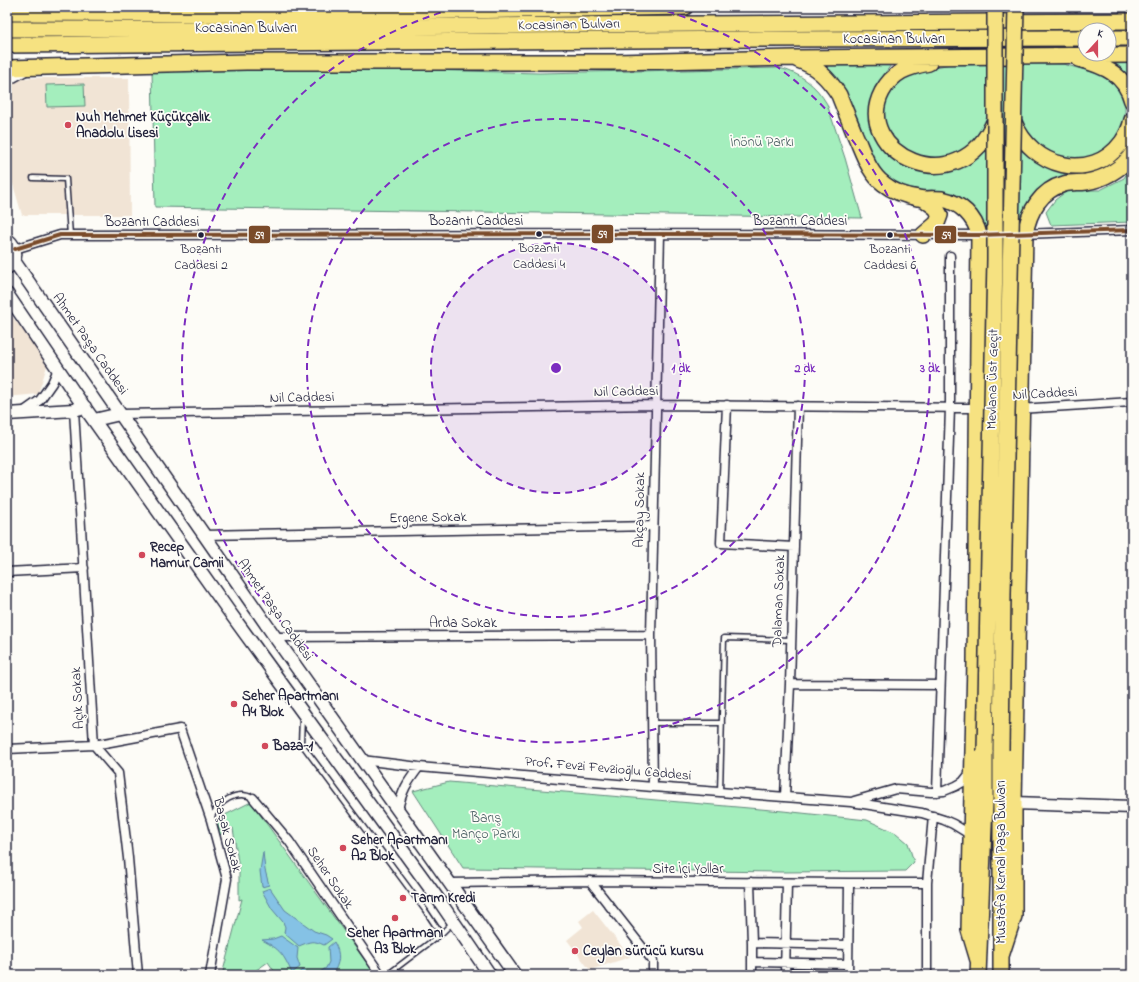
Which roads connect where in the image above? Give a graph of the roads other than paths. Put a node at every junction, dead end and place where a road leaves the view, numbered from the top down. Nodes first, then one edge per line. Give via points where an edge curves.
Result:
1 (685, 7) edge
2 (995, 7) edge
3 (1016, 7) edge
4 (533, 8) edge
5 (279, 10) edge
6 (374, 12) junction
7 (7, 13) edge
8 (64, 13) junction
9 (7, 18) edge
10 (1132, 21) edge
11 (532, 25) junction
12 (7, 29) edge
13 (1077, 38) edge
14 (1117, 38) edge
15 (1132, 38) edge
16 (533, 41) junction
17 (7, 45) edge
18 (1061, 55) junction
19 (1132, 55) edge
20 (963, 56) junction
21 (794, 58) junction
22 (7, 61) edge
23 (373, 62) junction
24 (57, 67) junction
25 (7, 68) edge
26 (29, 68) junction
27 (7, 80) edge
28 (1132, 101) edge
29 (995, 120) junction
30 (1132, 120) edge
31 (1014, 122) junction
32 (1132, 154) edge
33 (33, 178) dead end
34 (924, 199) junction
35 (1132, 230) edge
36 (660, 234) junction
37 (1025, 234) junction
38 (70, 235) junction
39 (923, 235) junction
40 (979, 235) junction
41 (11, 254) edge
42 (950, 256) dead end
43 (979, 287) junction
44 (1024, 288) junction
45 (7, 294) edge
46 (58, 369) junction
47 (1132, 402) edge
48 (655, 404) junction
49 (727, 405) junction
50 (798, 406) junction
51 (79, 408) junction
52 (950, 408) junction
53 (977, 408) junction
54 (1022, 409) junction
55 (22, 413) junction
56 (7, 414) edge
57 (120, 414) junction
58 (94, 420) junction
59 (1021, 462) junction
60 (976, 463) junction
61 (653, 526) junction
62 (204, 536) junction
63 (794, 547) junction
64 (84, 568) junction
65 (7, 572) edge
66 (651, 635) junction
67 (275, 637) junction
68 (791, 640) junction
69 (790, 684) junction
70 (940, 685) junction
71 (303, 714) junction
72 (652, 723) junction
73 (722, 723) junction
74 (94, 745) junction
75 (7, 749) edge
76 (1001, 750) joint
77 (985, 751) joint
78 (362, 760) junction
79 (419, 767) junction
80 (972, 770) junction
81 (653, 787) junction
82 (720, 792) junction
83 (937, 792) junction
84 (785, 797) junction
85 (253, 798) joint
86 (851, 802) junction
87 (1014, 803) junction
88 (1132, 807) edge
89 (398, 810) junction
90 (933, 816) junction
91 (211, 820) junction
92 (971, 835) junction
93 (590, 881) junction
94 (750, 882) junction
95 (787, 883) junction
96 (927, 883) junction
97 (450, 884) junction
98 (849, 884) junction
99 (454, 922) junction
100 (441, 934) junction
101 (752, 943) junction
102 (786, 944) junction
103 (848, 945) junction
104 (1001, 956) junction
105 (978, 960) junction
106 (752, 962) junction
107 (786, 963) junction
108 (848, 964) junction
109 (138, 975) edge
110 (210, 975) edge
111 (381, 975) edge
112 (387, 975) edge
113 (490, 975) edge
114 (515, 975) edge
115 (653, 975) edge
116 (752, 975) edge
117 (785, 975) edge
118 (848, 975) edge
119 (927, 975) edge
120 (978, 975) edge
121 (1001, 975) edge

1 - 4 highway
2 - 29 highway, Mevlana Üst Geçit, bridge
3 - 31 highway, Mevlana Üst Geçit, bridge
4 - 6 highway
5 - 6 highway
5 - 8 highway
6 - 11 highway
7 - 8 highway
8 - 9 highway
10 - 11 highway, Kocasinan Bulvarı
11 - 12 highway, Kocasinan Bulvarı
13 - 16 highway, Kocasinan Bulvarı
14 - 15 highway
16 - 17 highway, Kocasinan Bulvarı
16 - 23 highway
18 - 19 highway
18 - 20 highway
18 - 28 highway via 1089,61 1110,70 1123,81
20 - 21 highway
20 - 29 highway via 912,66 901,71 880,95 876,112 880,129 886,141 906,158 932,166 947,165 960,161 974,151 986,138
21 - 23 highway via 615,62
21 - 34 highway via 821,72 834,86 869,166 878,179 900,194
22 - 24 highway
23 - 24 highway via 246,62
24 - 26 highway
25 - 26 highway
26 - 27 street
29 - 77 highway, Mevlana Üst Geçit, bridge via 995,267
30 - 31 highway via 1119,145 1109,155 1082,166 1047,159 1031,148 1020,136
31 - 76 highway, Mevlana Üst Geçit, bridge
32 - 37 highway via 1124,164 1108,175 1088,182 1066,183 1047,192 1031,212
33 - 38 lane via 66,179
34 - 39 highway via 936,208 940,215 937,223
34 - 40 highway via 940,199 962,208 976,223
35 - 37 street, Bozantı Caddesi
36 - 38 street, Bozantı Caddesi
36 - 39 street, Bozantı Caddesi
36 - 48 street, Akçay Sokak
37 - 40 street, Bozantı Caddesi
37 - 44 highway
38 - 41 street, Bozantı Caddesi via 60,235
39 - 40 street, Bozantı Caddesi
40 - 43 highway
41 - 57 street, Ahmet Paşa Caddesi
42 - 52 street
43 - 44 highway via 983,274 989,267 997,262 1006,262 1013,265 1020,275
43 - 53 highway
44 - 54 highway
45 - 46 street
46 - 51 street
46 - 55 street via 40,400
47 - 54 street, Nil Caddesi
48 - 49 street, Nil Caddesi
48 - 57 street, Nil Caddesi
48 - 61 street, Akçay Sokak
49 - 50 street, Nil Caddesi
49 - 63 street via 721,544
50 - 52 street, Nil Caddesi
50 - 63 street, Dalaman Sokak
51 - 55 street
51 - 58 street
51 - 64 street, Açık Sokak
52 - 53 street, Nil Caddesi
52 - 70 street
53 - 54 street, Nil Caddesi
53 - 60 highway
54 - 59 highway
55 - 56 street
57 - 58 street
57 - 62 street, Ahmet Paşa Caddesi
58 - 71 street
59 - 60 highway via 1017,447 1010,440 995,436 987,441
59 - 87 highway
60 - 80 highway
61 - 62 street, Ergene Sokak
61 - 66 street, Akçay Sokak
62 - 67 street, Ahmet Paşa Caddesi
63 - 68 street, Dalaman Sokak
64 - 65 street
64 - 74 street, Açık Sokak
66 - 67 street, Arda Sokak
66 - 72 street, Akçay Sokak
67 - 78 street, Ahmet Paşa Caddesi
68 - 69 street, Dalaman Sokak
68 - 73 lane via 724,638
69 - 70 street
69 - 84 street, Dalaman Sokak
70 - 83 street
71 - 99 street
71 - 100 lane via 301,743
72 - 73 lane
72 - 81 street, Akçay Sokak
73 - 82 lane
74 - 75 street
74 - 91 street, Başak Sokak via 180,729
74 - 109 street, Açık Sokak via 118,773
76 - 104 highway, Mustafa Kemal Paşa Bulvarı
77 - 105 highway, Mustafa Kemal Paşa Bulvarı
78 - 79 street, Prof. Fevzi Fevzioğlu Caddesi
78 - 89 street, Ahmet Paşa Caddesi
79 - 81 street, Prof. Fevzi Fevzioğlu Caddesi
79 - 89 street via 401,795
80 - 83 street via 963,782
80 - 92 highway
81 - 82 street, Prof. Fevzi Fevzioğlu Caddesi
82 - 84 street, Prof. Fevzi Fevzioğlu Caddesi
83 - 86 street via 896,789
84 - 86 street, Prof. Fevzi Fevzioğlu Caddesi
85 - 91 lane via 241,794 230,798 214,811
85 - 111 street, Seher Sokak via 289,841
86 - 90 street, Prof. Fevzi Fevzioğlu Caddesi
87 - 88 street
87 - 104 highway via 1014,916
89 - 97 street, Ahmet Paşa Caddesi
90 - 92 street, Prof. Fevzi Fevzioğlu Caddesi
90 - 96 street
91 - 110 street, Başak Sokak via 227,880
92 - 105 highway via 969,930
93 - 94 street, Site İçi Yollar
93 - 97 street, Site İçi Yollar
93 - 115 street via 653,961
94 - 95 street, Site İçi Yollar
94 - 101 street
95 - 98 street, Site İçi Yollar
95 - 102 street
96 - 98 street, Site İçi Yollar
96 - 119 street
97 - 114 street, Ahmet Paşa Caddesi
98 - 103 street
99 - 100 lane
99 - 113 street
100 - 112 lane
101 - 102 street
101 - 106 street
102 - 103 street
102 - 107 street
103 - 108 street
104 - 121 highway, Mustafa Kemal Paşa Bulvarı
105 - 120 highway, Mustafa Kemal Paşa Bulvarı
106 - 107 street
106 - 116 street
107 - 108 street
107 - 117 street
108 - 118 street

